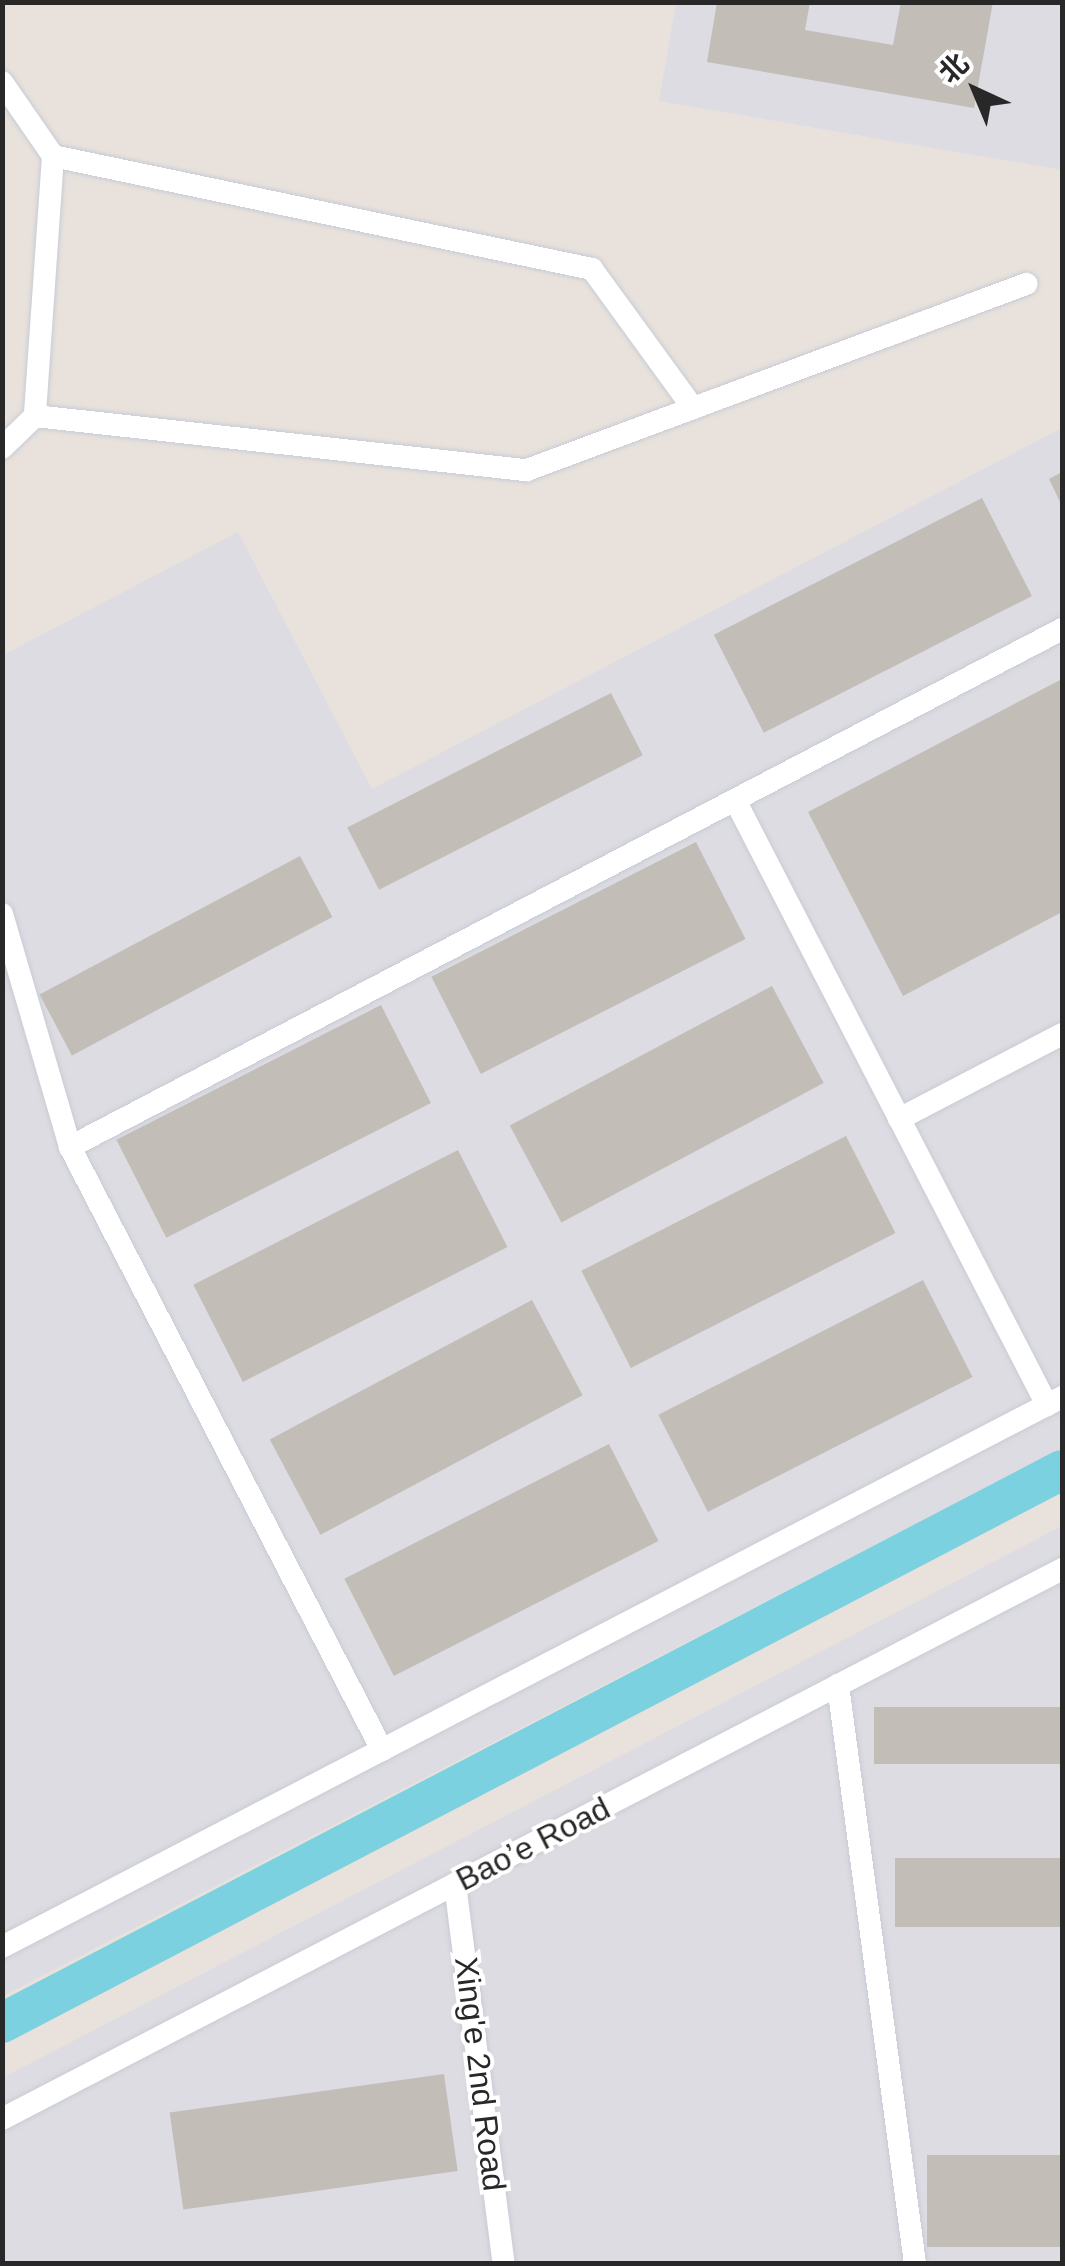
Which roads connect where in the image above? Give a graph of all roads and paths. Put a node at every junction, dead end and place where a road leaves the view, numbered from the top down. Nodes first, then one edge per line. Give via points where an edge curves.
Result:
1 (2, 82) edge
2 (53, 156) junction
3 (1026, 284) dead end
4 (693, 408) junction
5 (35, 416) junction
6 (2, 448) edge
7 (1062, 629) edge
8 (735, 800) junction
9 (2, 914) edge
10 (1062, 1034) edge
11 (899, 1118) junction
12 (70, 1147) junction
13 (1055, 1401) edge
14 (1062, 1569) edge
15 (838, 1685) junction
16 (382, 1750) junction
17 (455, 1884) junction
18 (2, 1947) edge
19 (2, 2119) edge
20 (504, 2264) edge
21 (915, 2264) edge

1 - 2 lane
2 - 4 lane via 592,269
2 - 5 lane
3 - 4 lane
4 - 5 lane via 527,470
5 - 6 lane
7 - 8 lane
8 - 11 lane
8 - 12 lane
9 - 12 lane
10 - 11 lane
11 - 13 lane
12 - 16 lane
13 - 16 lane
14 - 15 lane, Bao’e Road
15 - 17 lane, Bao’e Road
15 - 21 lane
16 - 18 lane
17 - 19 lane, Bao’e Road
17 - 20 lane, Xing'e 2nd Road

